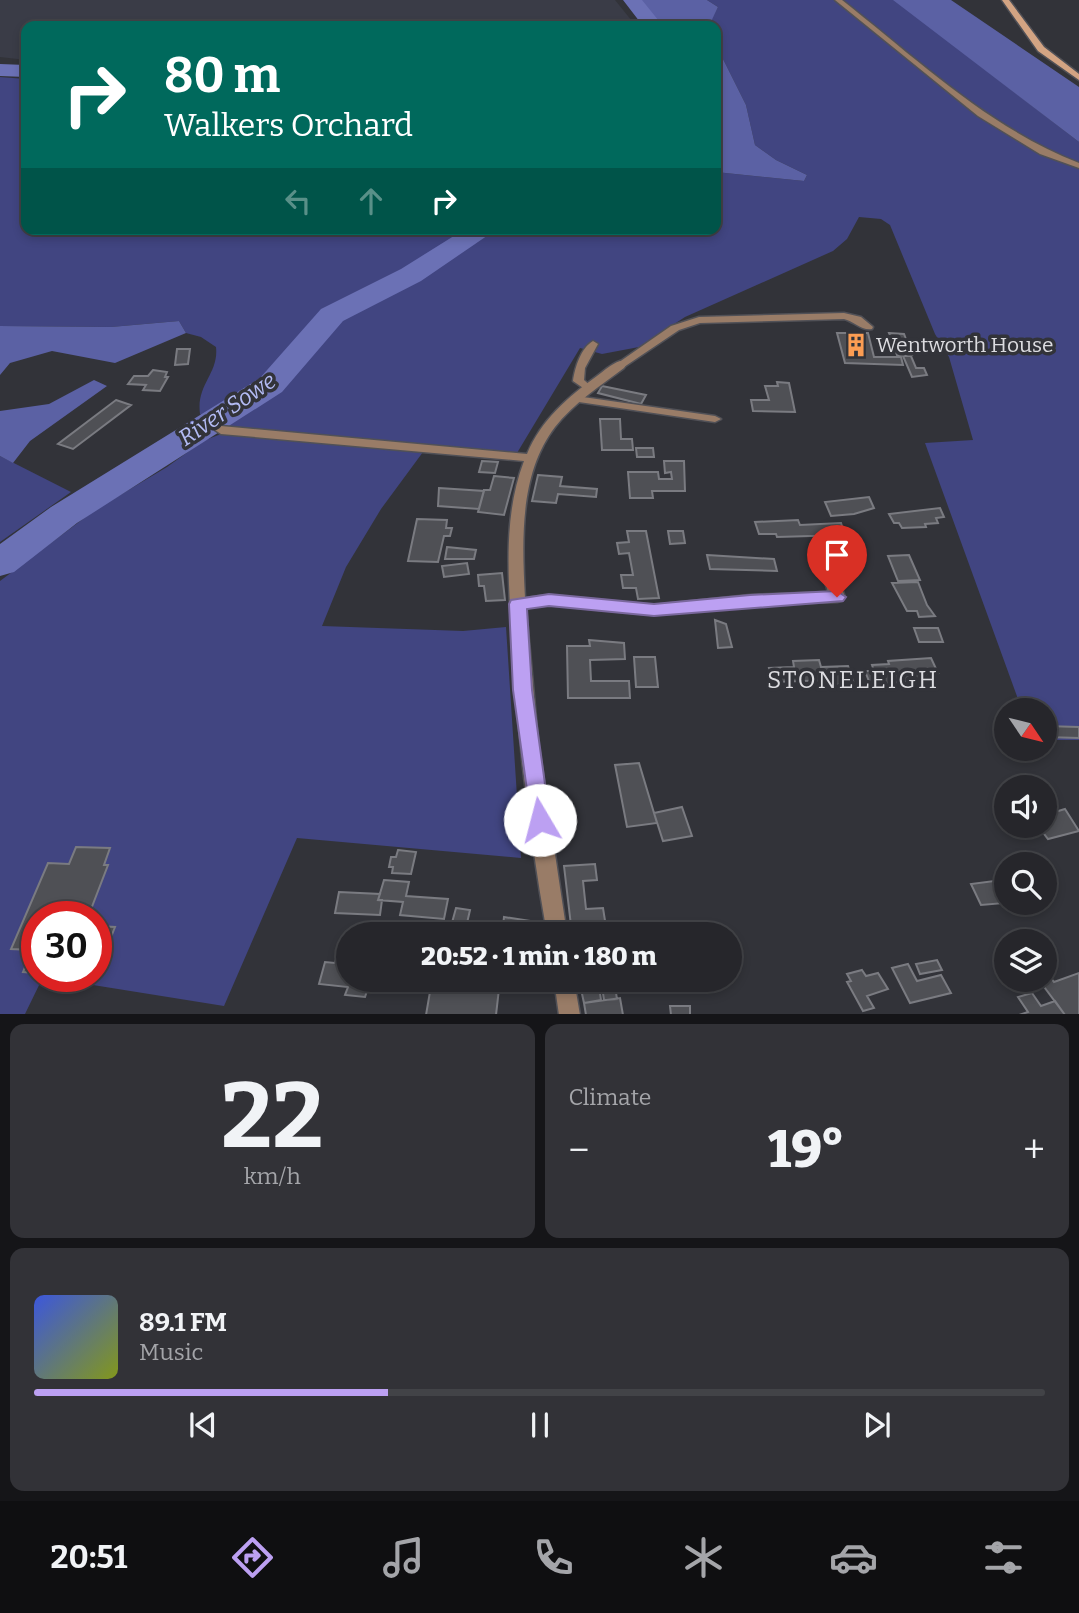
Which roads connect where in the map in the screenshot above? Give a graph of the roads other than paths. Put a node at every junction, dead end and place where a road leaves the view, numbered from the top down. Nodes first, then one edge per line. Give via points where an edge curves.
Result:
1 (838, 0) edge
2 (1005, 0) edge
3 (1079, 78) edge
4 (1079, 166) edge
5 (868, 327) dead end
6 (593, 344) dead end
7 (620, 365) joint
8 (589, 389) junction
9 (576, 399) junction
10 (715, 419) dead end
11 (221, 430) dead end
12 (532, 458) junction
13 (829, 572) dead end
14 (517, 604) junction
15 (555, 922) edge
16 (566, 992) edge
17 (570, 1014) edge

1 - 4 lane via 981,114 1043,152
2 - 3 main road via 1041,49
5 - 7 lane via 857,318 844,316 699,320 675,328
6 - 8 lane via 580,368 579,381
7 - 8 street
8 - 9 street
9 - 10 lane
9 - 12 street via 553,422
11 - 12 street
12 - 14 street via 522,496
13 - 14 street via 837,597 654,610 549,600
14 - 15 street via 522,690
16 - 17 street

